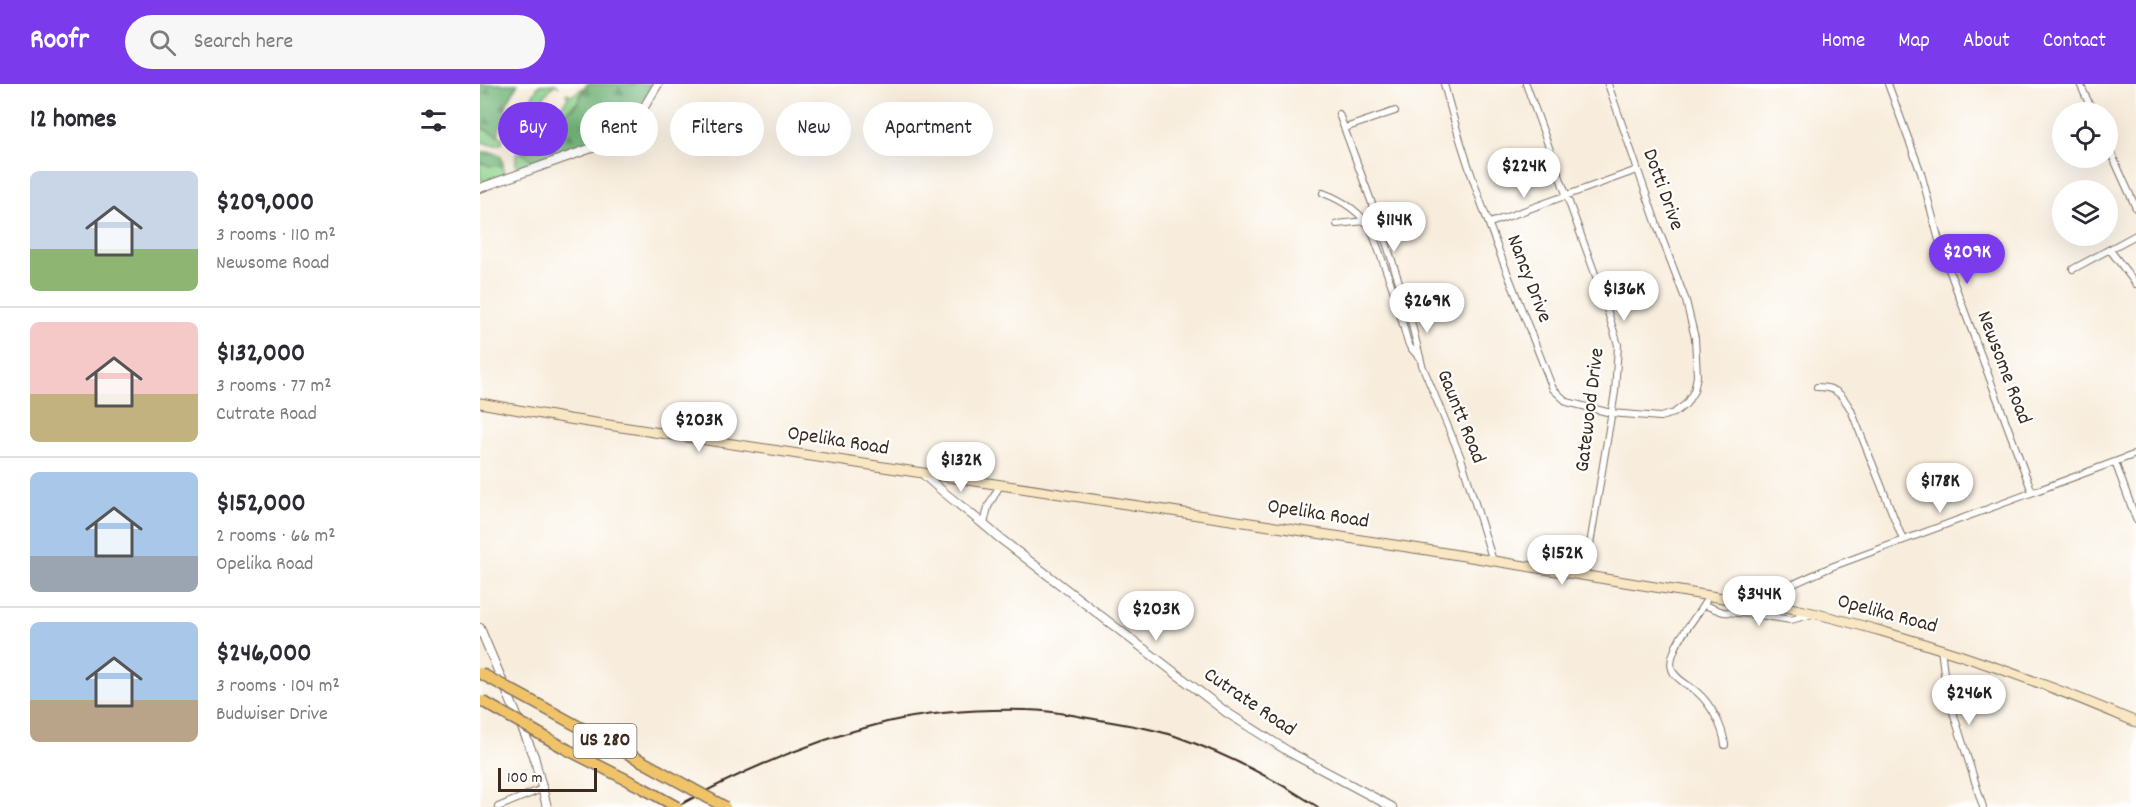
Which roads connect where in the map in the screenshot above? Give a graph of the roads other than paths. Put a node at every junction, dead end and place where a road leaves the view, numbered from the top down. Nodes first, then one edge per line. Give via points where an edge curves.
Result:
1 (658, 84) edge
2 (1444, 84) edge
3 (1526, 84) edge
4 (1608, 84) edge
5 (1888, 84) edge
6 (2080, 84) edge
7 (2088, 102) edge
8 (1395, 111) dead end
9 (1339, 114) dead end
10 (1345, 128) junction
11 (2118, 168) edge
12 (1637, 171) junction
13 (480, 188) edge
14 (1323, 193) dead end
15 (1566, 197) junction
16 (2136, 208) edge
17 (1366, 221) junction
18 (1490, 223) junction
19 (1338, 224) dead end
20 (2136, 235) edge
21 (2110, 250) junction
22 (2073, 269) dead end
23 (2136, 284) edge
24 (1419, 356) junction
25 (1817, 387) dead end
26 (480, 403) edge
27 (1611, 413) junction
28 (2136, 454) edge
29 (2115, 462) junction
30 (923, 474) junction
31 (1000, 485) junction
32 (2032, 492) junction
33 (2136, 519) edge
34 (984, 524) junction
35 (1903, 540) junction
36 (1493, 561) junction
37 (1585, 575) junction
38 (1709, 595) junction
39 (1756, 601) junction
40 (1704, 605) junction
41 (1813, 614) junction
42 (480, 628) edge
43 (1941, 648) junction
44 (480, 673) edge
45 (481, 700) edge
46 (2136, 722) edge
47 (1725, 745) dead end
48 (544, 788) junction
49 (498, 807) edge
50 (548, 807) edge
51 (677, 807) edge
52 (725, 807) edge
53 (1392, 807) edge
54 (1983, 807) edge

1 - 13 street via 637,120 606,143
2 - 18 street, Nancy Drive
3 - 15 street, Gatewood Drive
4 - 12 street, Dotti Drive
5 - 32 street, Newsome Road via 1921,173 1941,248
6 - 7 street
8 - 10 street
9 - 10 street, Gauntt Road
10 - 24 street, Gauntt Road via 1389,249
11 - 16 street
12 - 15 street
12 - 27 street, Dotti Drive via 1686,301 1695,338 1696,376 1694,391 1674,413 1660,417
14 - 17 street via 1344,203
15 - 18 street
15 - 27 street, Gatewood Drive via 1618,345
17 - 19 street
17 - 24 street via 1383,259 1410,347
18 - 27 street, Nancy Drive via 1553,389 1567,402
20 - 21 street
21 - 22 street
21 - 23 street
24 - 36 street, Gauntt Road via 1461,458
25 - 35 street via 1838,391 1851,410
26 - 30 main road, Opelika Road
27 - 37 street, Gatewood Drive
28 - 29 street
29 - 32 street
29 - 33 street
30 - 31 main road, Opelika Road
30 - 34 street, Cutrate Road
31 - 34 street
31 - 36 main road, Opelika Road
32 - 35 street
34 - 53 street, Cutrate Road via 1226,712
35 - 39 street
36 - 37 main road, Opelika Road
37 - 38 main road, Opelika Road
38 - 39 main road, Opelika Road
38 - 40 street
39 - 41 main road, Opelika Road
40 - 41 street via 1723,612 1791,620
40 - 47 street via 1685,630 1671,664 1677,678 1707,702
41 - 43 main road, Opelika Road
42 - 48 street
43 - 46 main road, Opelika Road via 2048,685
43 - 54 street via 1946,690
44 - 52 highway, US 280, bridge
45 - 51 highway, US 280, bridge
48 - 49 street
48 - 50 street

